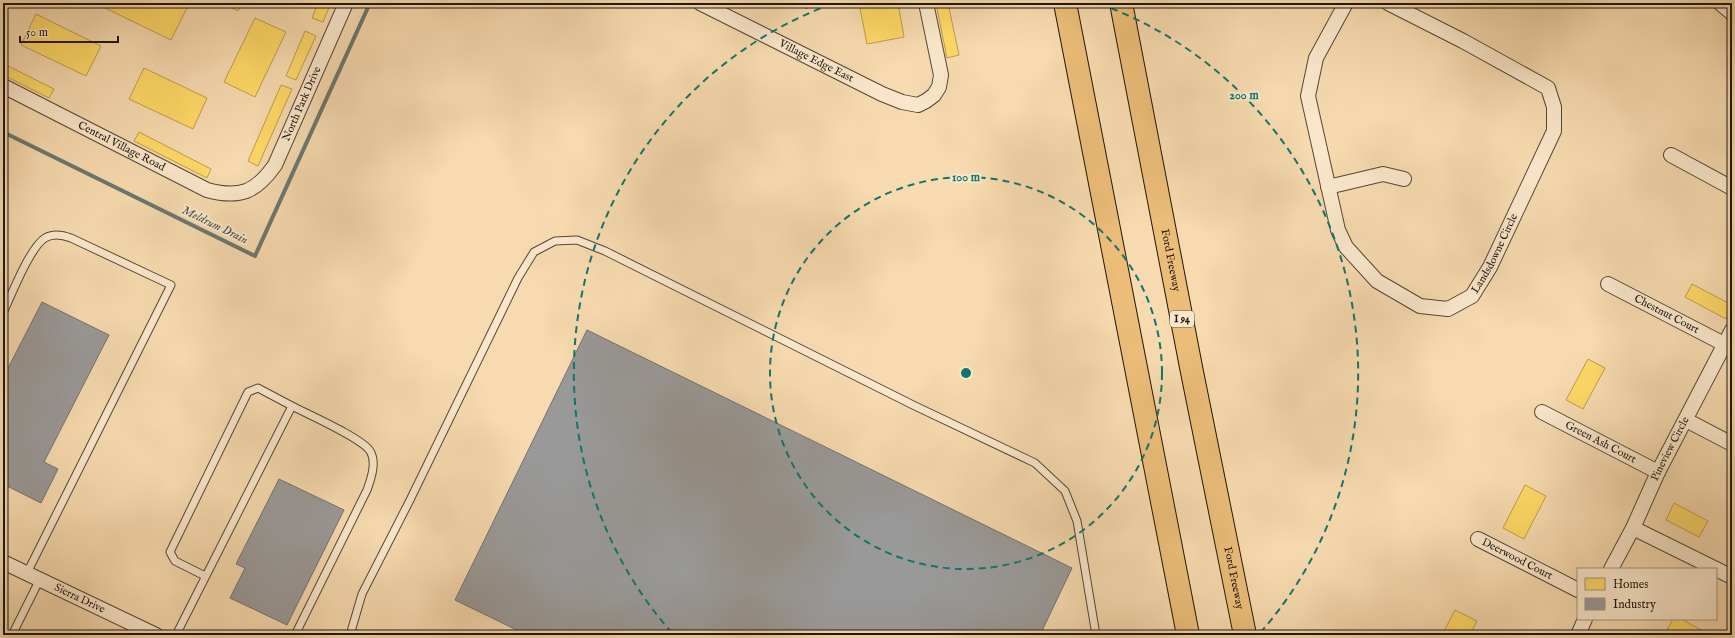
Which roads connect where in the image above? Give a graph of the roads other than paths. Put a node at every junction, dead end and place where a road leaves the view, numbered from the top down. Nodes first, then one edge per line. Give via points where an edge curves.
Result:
1 (346, 3) edge
2 (700, 3) edge
3 (926, 3) edge
4 (1065, 3) edge
5 (1121, 3) edge
6 (1346, 3) edge
7 (1388, 3) edge
8 (1720, 3) edge
9 (1732, 13) edge
10 (3, 86) edge
11 (1671, 155) dead end
12 (1404, 179) dead end
13 (1328, 187) junction
14 (1732, 188) edge
15 (243, 192) joint
16 (1608, 284) dead end
17 (3, 313) edge
18 (1732, 330) edge
19 (1724, 344) junction
20 (292, 406) junction
21 (1542, 412) dead end
22 (1686, 420) junction
23 (1732, 444) edge
24 (1658, 472) junction
25 (1633, 528) junction
26 (1478, 539) dead end
27 (3, 562) edge
28 (1612, 568) edge
29 (1714, 568) edge
30 (1717, 570) edge
31 (27, 573) junction
32 (205, 576) junction
33 (1732, 577) edge
34 (40, 579) junction
35 (1577, 589) edge
36 (1585, 620) edge
37 (152, 634) edge
38 (12, 635) edge
39 (176, 635) edge
40 (295, 635) edge
41 (350, 635) edge
42 (1096, 635) edge
43 (1188, 635) edge
44 (1245, 635) edge
45 (1578, 635) edge

1 - 15 street, North Park Drive via 275,165 253,189
2 - 3 street, Village Edge East via 902,102 918,105 934,95 939,87 941,75
4 - 43 highway
5 - 44 highway, Ford Freeway / I 94
6 - 13 street, Landsdowne Circle via 1316,58 1308,96
7 - 13 street, Landsdowne Circle via 1548,88 1554,107 1554,131 1490,267 1472,296 1448,309 1420,306 1377,281 1346,248 1338,230
8 - 9 street
10 - 15 street, Central Village Road via 207,190 220,194
11 - 14 street
12 - 13 street via 1383,174
16 - 19 street, Chestnut Court
17 - 31 lane via 32,252 45,238 53,235 71,238 171,285
18 - 19 street, Pineview Circle
19 - 22 street, Pineview Circle
20 - 32 lane
20 - 32 lane via 258,388 248,392 170,552 174,561
20 - 40 lane via 347,434 364,446 370,451 373,469 367,490
21 - 24 street, Green Ash Court
22 - 23 street
22 - 24 street, Pineview Circle
24 - 25 street, Pineview Circle
25 - 28 street, Pineview Circle
25 - 29 street
26 - 35 street, Deerwood Court
27 - 31 street, Sierra Drive
30 - 33 street
31 - 34 street, Sierra Drive
32 - 39 lane
34 - 37 street, Sierra Drive
34 - 38 lane
36 - 45 street
41 - 42 lane via 362,594 518,278 534,252 555,241 577,240 605,251 1035,463 1065,491 1077,521

